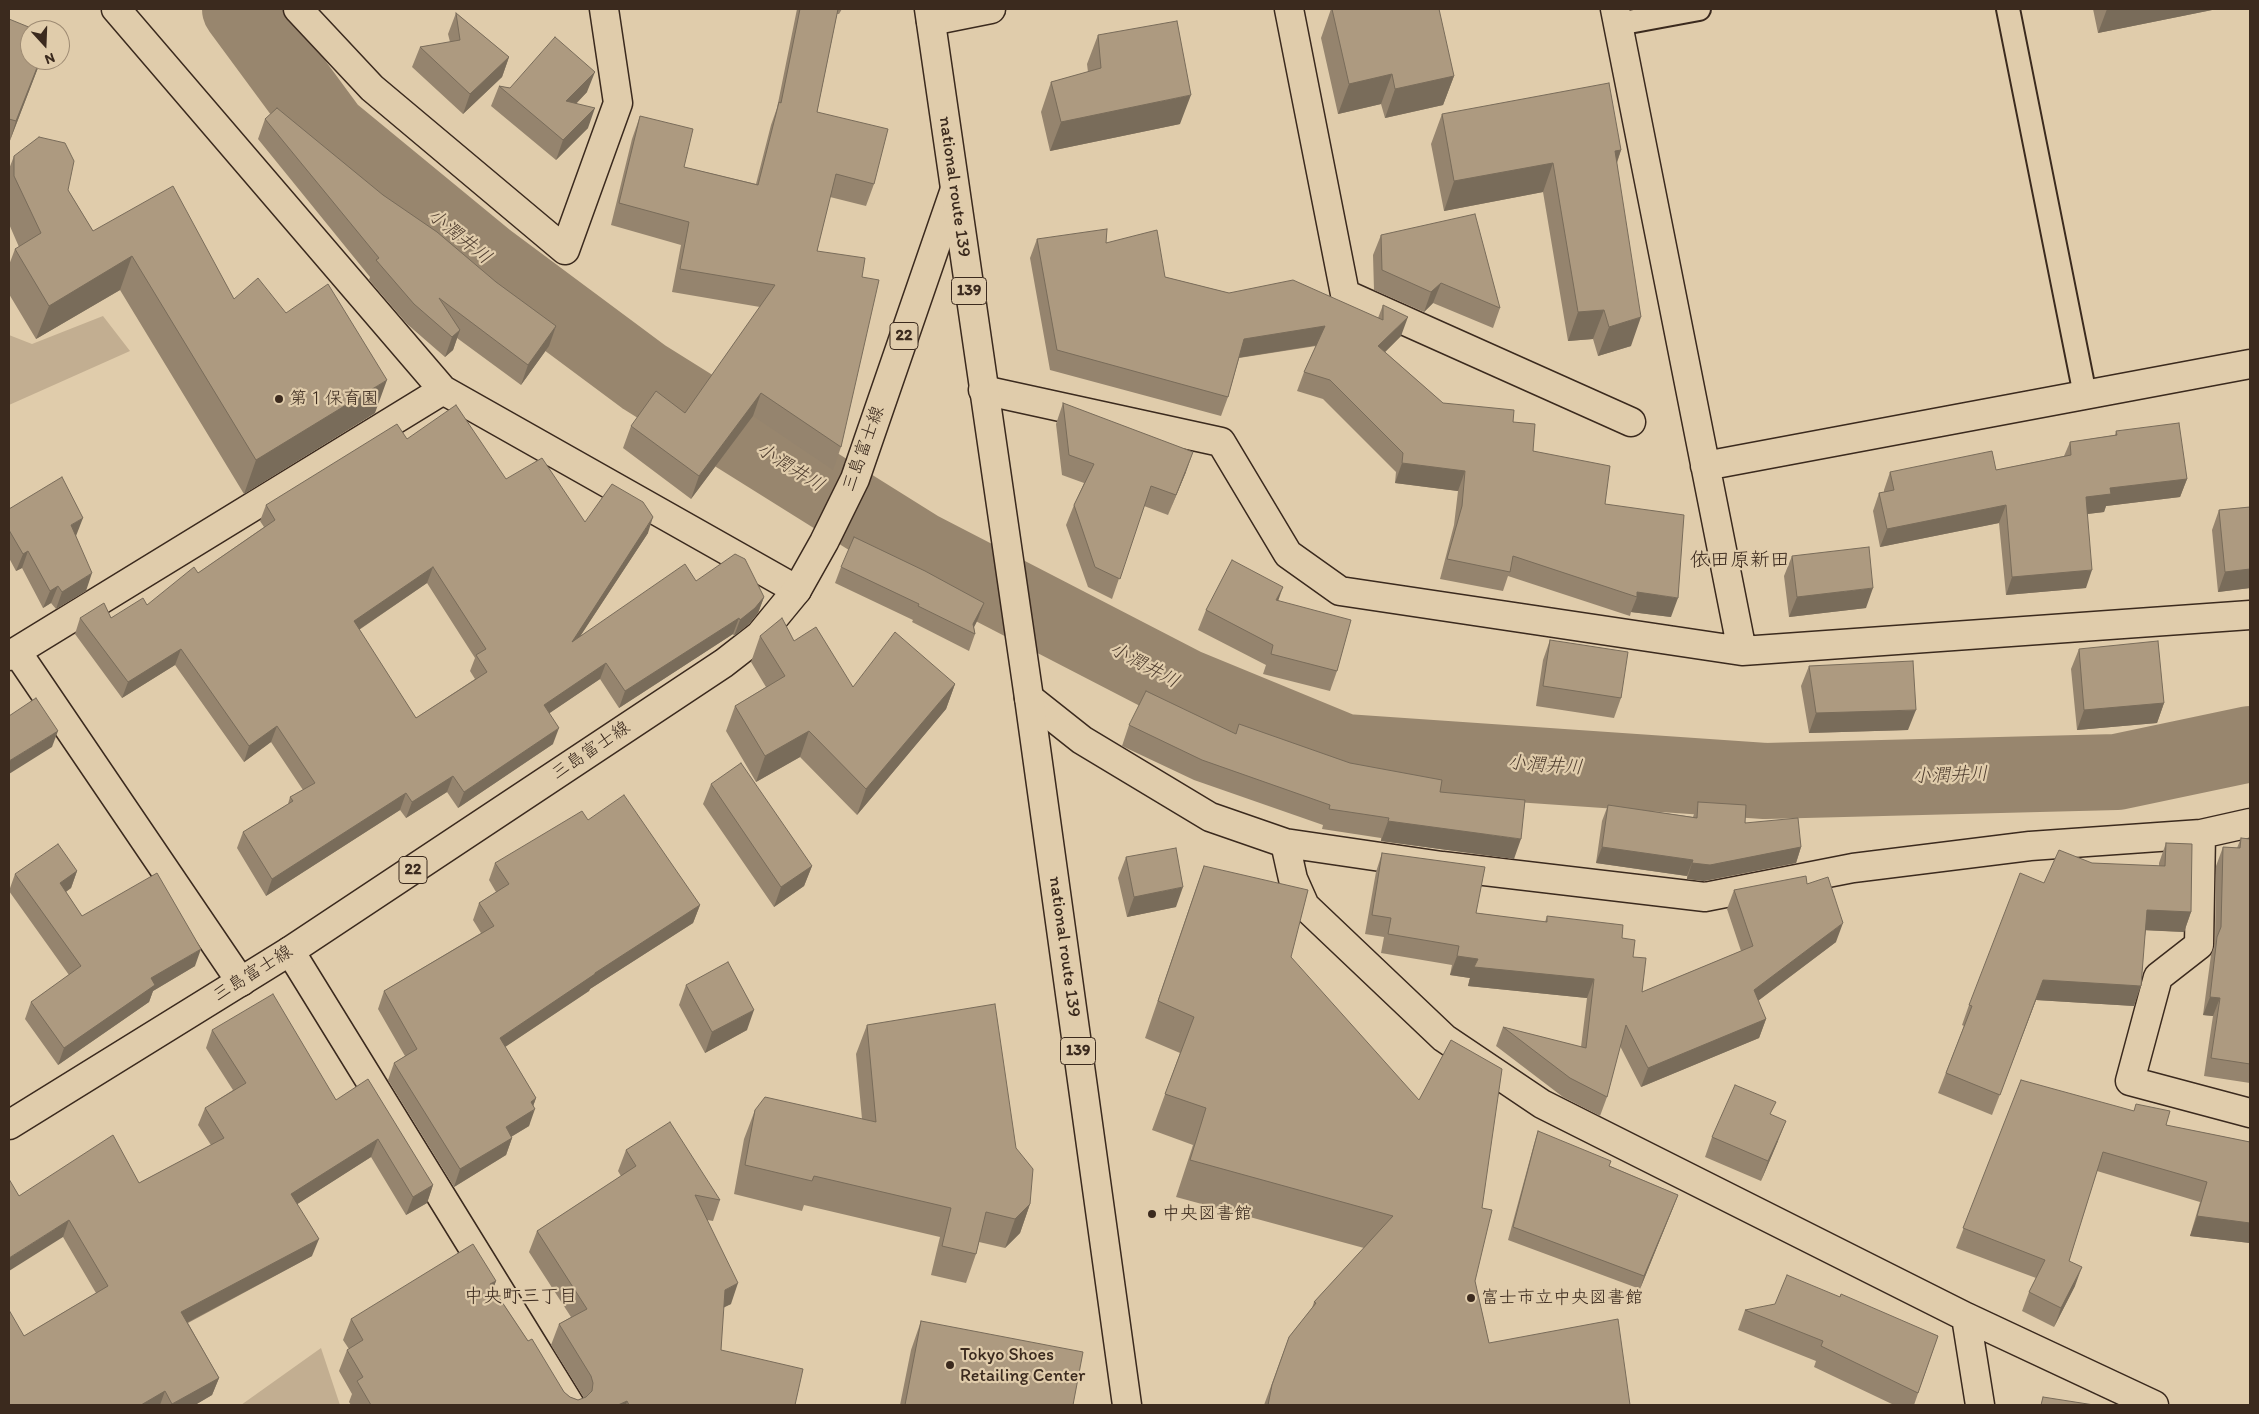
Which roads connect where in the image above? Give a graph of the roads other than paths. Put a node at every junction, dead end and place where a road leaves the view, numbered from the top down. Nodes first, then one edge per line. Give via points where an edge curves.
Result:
1 (116, 9) edge
2 (298, 9) edge
3 (604, 9) edge
4 (991, 9) edge
5 (1289, 9) edge
6 (1699, 9) edge
7 (2008, 9) edge
8 (930, 15) edge
9 (1617, 17) edge
10 (954, 192) junction
11 (2250, 364) edge
12 (443, 390) junction
13 (983, 390) junction
14 (2085, 395) junction
15 (1630, 422) dead end
16 (1705, 466) junction
17 (797, 590) junction
18 (2250, 615) edge
19 (1742, 651) junction
20 (13, 654) edge
21 (1029, 698) junction
22 (2250, 823) edge
23 (2201, 834) junction
24 (1285, 843) junction
25 (290, 951) junction
26 (241, 982) junction
27 (2250, 1113) edge
28 (9, 1125) edge
29 (1966, 1316) junction
30 (570, 1405) edge
31 (1127, 1405) edge
32 (1980, 1405) edge
33 (2154, 1405) edge

1 - 12 main road
2 - 3 main road via 372,88 565,250 618,102
4 - 8 main road
5 - 15 main road via 1345,294
6 - 9 lane
7 - 14 lane
8 - 10 main road, national route 139 / 139
9 - 16 main road
10 - 13 main road, national route 139 / 139
10 - 17 main road, 三島富士線 / 22 via 854,479
11 - 14 main road
12 - 17 main road
12 - 20 main road
13 - 19 main road via 1221,442 1288,554 1340,591
13 - 21 main road, national route 139 / 139
14 - 16 main road
16 - 19 main road
17 - 25 main road, 三島富士線 / 22 via 760,635 724,663
18 - 19 main road
20 - 26 main road
21 - 24 main road via 1082,740 1210,817
21 - 31 main road, national route 139 / 139
22 - 23 main road
23 - 24 main road via 2001,849 1853,868 1705,897 1442,866
23 - 27 main road via 2199,944 2158,976 2130,1081
24 - 29 main road via 1293,879 1305,906 1444,1038 1542,1104
25 - 26 main road, 三島富士線 / 22
25 - 30 main road
26 - 28 main road, 三島富士線 / 22
29 - 32 main road
29 - 33 main road

